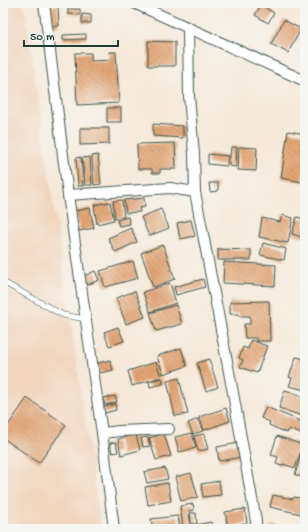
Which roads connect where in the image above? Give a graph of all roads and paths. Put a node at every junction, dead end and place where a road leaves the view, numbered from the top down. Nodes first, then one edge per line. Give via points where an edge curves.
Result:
1 (44, 3) edge
2 (134, 3) edge
3 (188, 28) junction
4 (305, 81) edge
5 (195, 192) junction
6 (68, 195) junction
7 (3, 282) edge
8 (86, 319) junction
9 (169, 429) dead end
10 (102, 433) junction
11 (114, 529) edge
12 (256, 529) edge

1 - 6 street
2 - 3 street
3 - 4 street
3 - 5 street
5 - 6 street via 170,188
5 - 12 street
6 - 8 street
7 - 8 lane via 63,315
8 - 10 street
9 - 10 street
10 - 11 street

